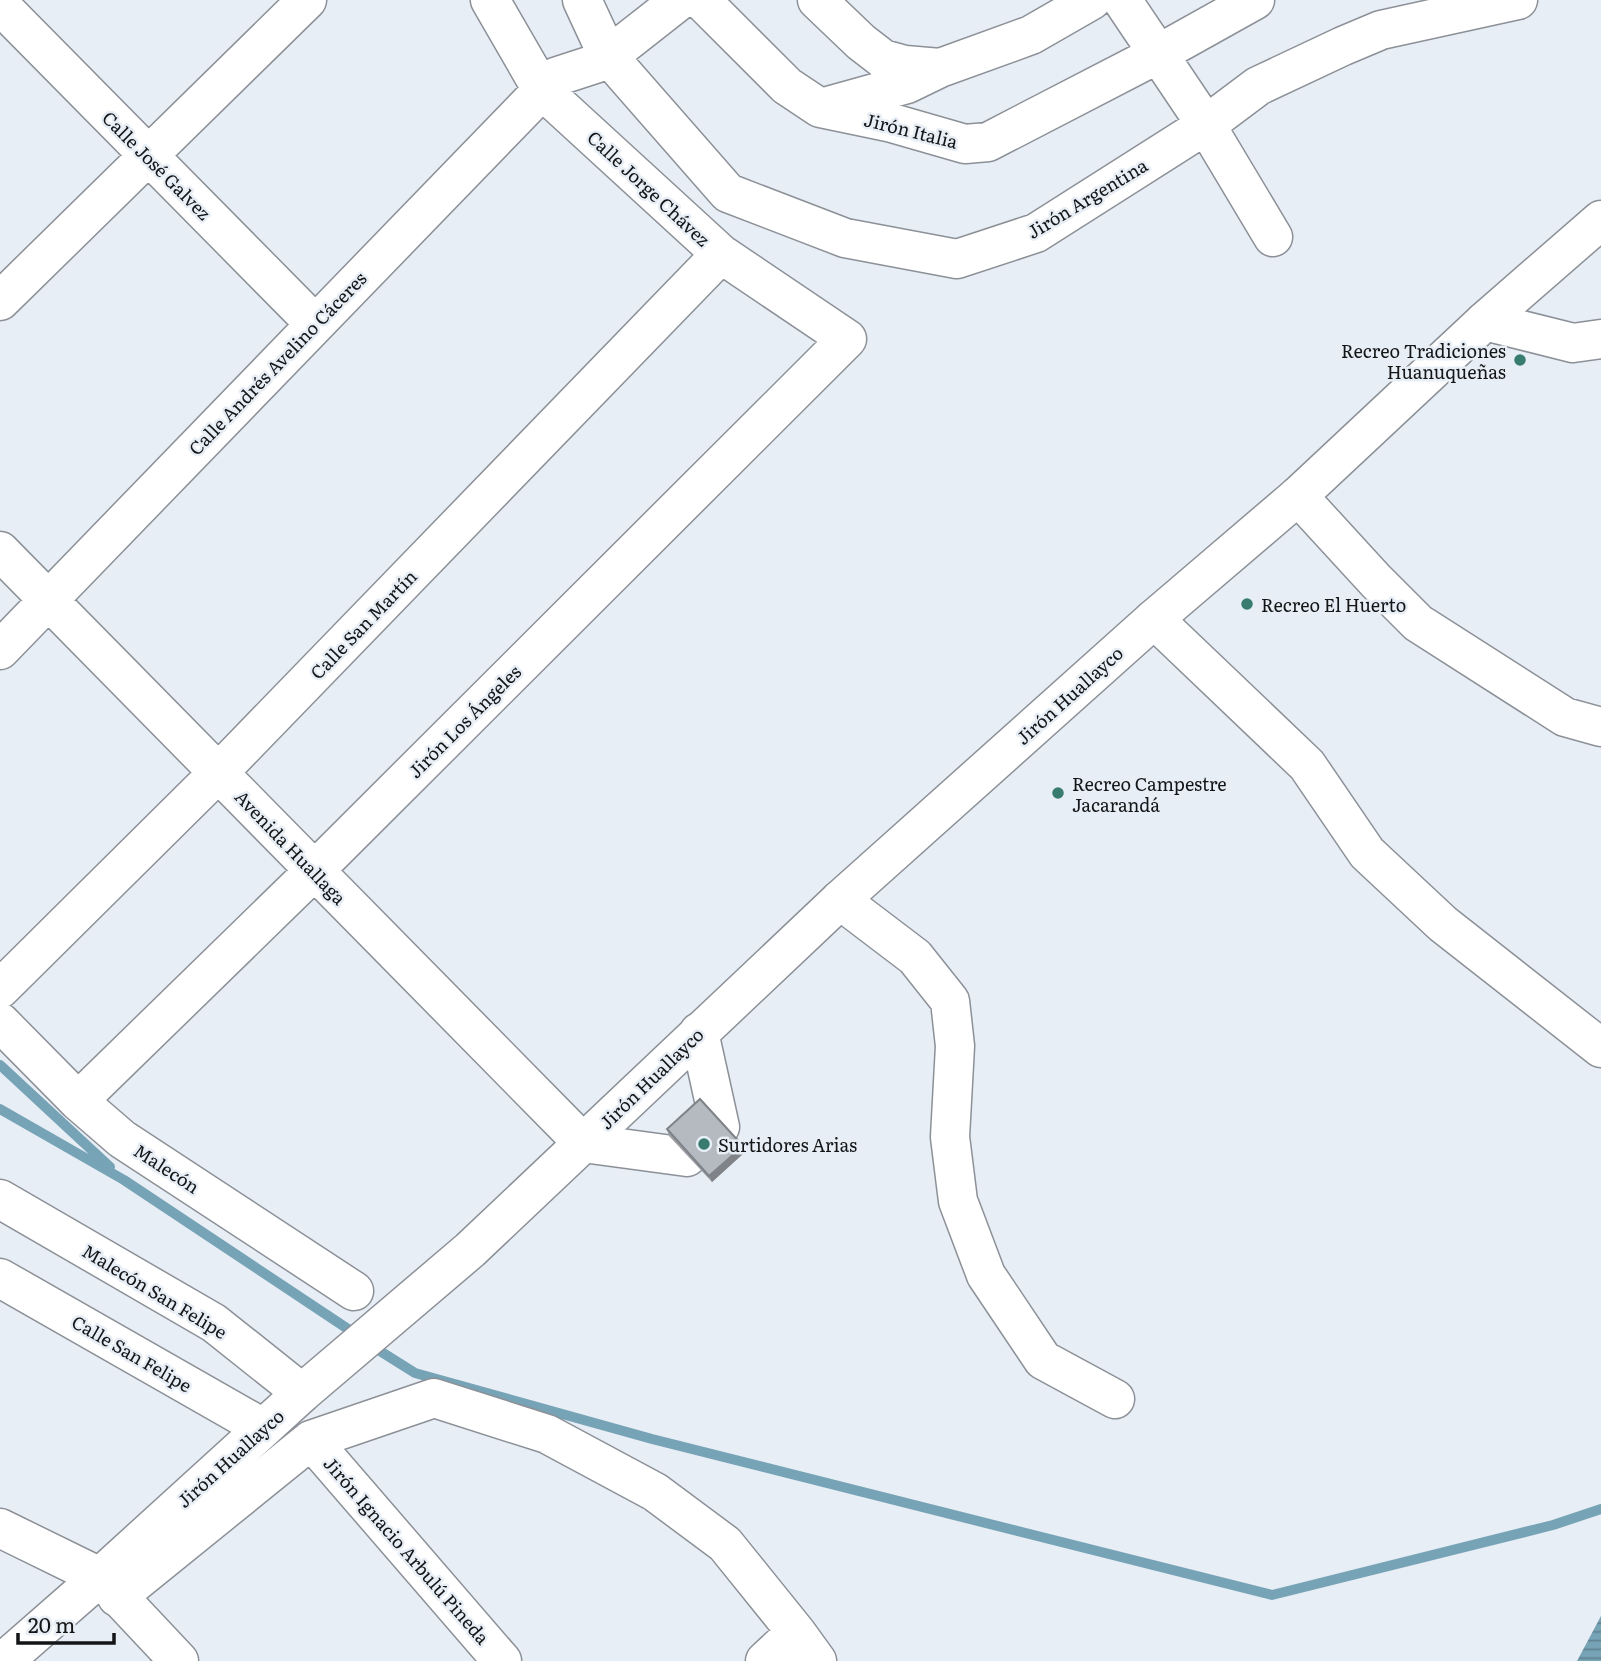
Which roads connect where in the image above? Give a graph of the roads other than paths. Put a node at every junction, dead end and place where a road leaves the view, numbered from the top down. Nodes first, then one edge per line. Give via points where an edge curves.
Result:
1 (307, 0) edge
2 (490, 0) edge
3 (582, 0) edge
4 (680, 0) edge
5 (701, 0) edge
6 (817, 0) edge
7 (1092, 0) edge
8 (1122, 0) edge
9 (1255, 0) edge
10 (1518, 0) edge
11 (0, 5) edge
12 (1377, 15) edge
13 (1160, 53) junction
14 (605, 59) junction
15 (940, 68) junction
16 (548, 83) junction
17 (820, 108) junction
18 (1206, 125) junction
19 (147, 155) junction
20 (1601, 220) edge
21 (1273, 237) dead end
22 (722, 254) junction
23 (0, 301) edge
24 (1485, 321) junction
25 (315, 324) junction
26 (847, 339) joint
27 (1601, 339) edge
28 (1298, 495) junction
29 (0, 551) edge
30 (48, 600) junction
31 (1154, 619) junction
32 (0, 650) edge
33 (1601, 727) edge
34 (218, 773) junction
35 (314, 871) junction
36 (840, 900) junction
37 (0, 989) edge
38 (0, 1022) edge
39 (699, 1032) junction
40 (1601, 1048) edge
41 (78, 1101) junction
42 (720, 1127) edge
43 (583, 1143) junction
44 (687, 1157) edge
45 (0, 1199) edge
46 (0, 1278) edge
47 (354, 1291) dead end
48 (310, 1387) junction
49 (1115, 1399) dead end
50 (263, 1428) junction
51 (311, 1440) junction
52 (0, 1528) edge
53 (108, 1587) junction
54 (807, 1646) edge
55 (4, 1661) edge
56 (179, 1661) edge
57 (502, 1661) edge
58 (765, 1661) edge

1 - 19 street
2 - 16 street, Calle Jorge Chávez
3 - 14 street, Jirón Argentina
4 - 14 street
5 - 17 street, Jirón Italia via 787,86
6 - 15 street via 883,59
7 - 15 street via 1031,35
8 - 13 street
9 - 13 street, Jirón Italia
10 - 12 street, Jirón Argentina
11 - 19 street, Calle José Galvez
12 - 18 street, Jirón Argentina via 1258,86
13 - 17 street, Jirón Italia via 988,142 965,144
13 - 18 street
14 - 16 street
14 - 18 street, Jirón Argentina via 728,193 845,237 957,259 1036,233
15 - 17 street via 907,85
16 - 22 street, Calle Jorge Chávez
16 - 25 street, Calle Andrés Avelino Cáceres
18 - 21 street
19 - 23 street
19 - 25 street, Calle José Galvez
20 - 24 street, Jirón Huallayco
22 - 26 street, Calle Jorge Chávez
22 - 34 street, Calle San Martín
24 - 27 street via 1573,343
24 - 28 street, Jirón Huallayco
25 - 30 street, Calle Andrés Avelino Cáceres
26 - 35 street, Jirón Los Ángeles
28 - 31 street, Jirón Huallayco
28 - 33 street via 1418,623 1565,717
29 - 30 street, Avenida Huallaga
30 - 32 street, Calle Andrés Avelino Cáceres
30 - 34 street, Avenida Huallaga
31 - 36 street, Jirón Huallayco
31 - 40 street via 1307,765 1338,814 1377,862 1443,924
34 - 35 street, Avenida Huallaga
34 - 37 street, Calle San Martín
35 - 41 street, Jirón Los Ángeles
35 - 43 street, Avenida Huallaga
36 - 39 street, Jirón Huallayco
36 - 49 street via 915,957 950,1001 955,1046 950,1137 958,1201 986,1275 1043,1360
38 - 41 street, Malecón
39 - 42 street
39 - 43 street, Jirón Huallayco
41 - 47 street, Malecón via 122,1139
43 - 44 street
43 - 48 street, Jirón Huallayco via 470,1250
45 - 48 street, Malecón San Felipe via 214,1323
46 - 50 street, Calle San Felipe
48 - 50 street, Jirón Huallayco
50 - 53 street, Jirón Huallayco
51 - 53 street, Jirón Huallayco
51 - 54 street via 434,1398 547,1434 655,1493 724,1544
51 - 57 street, Jirón Ignacio Arbulú Pineda
52 - 53 street
53 - 55 street, Jirón Huallayco
53 - 56 street
54 - 58 street

